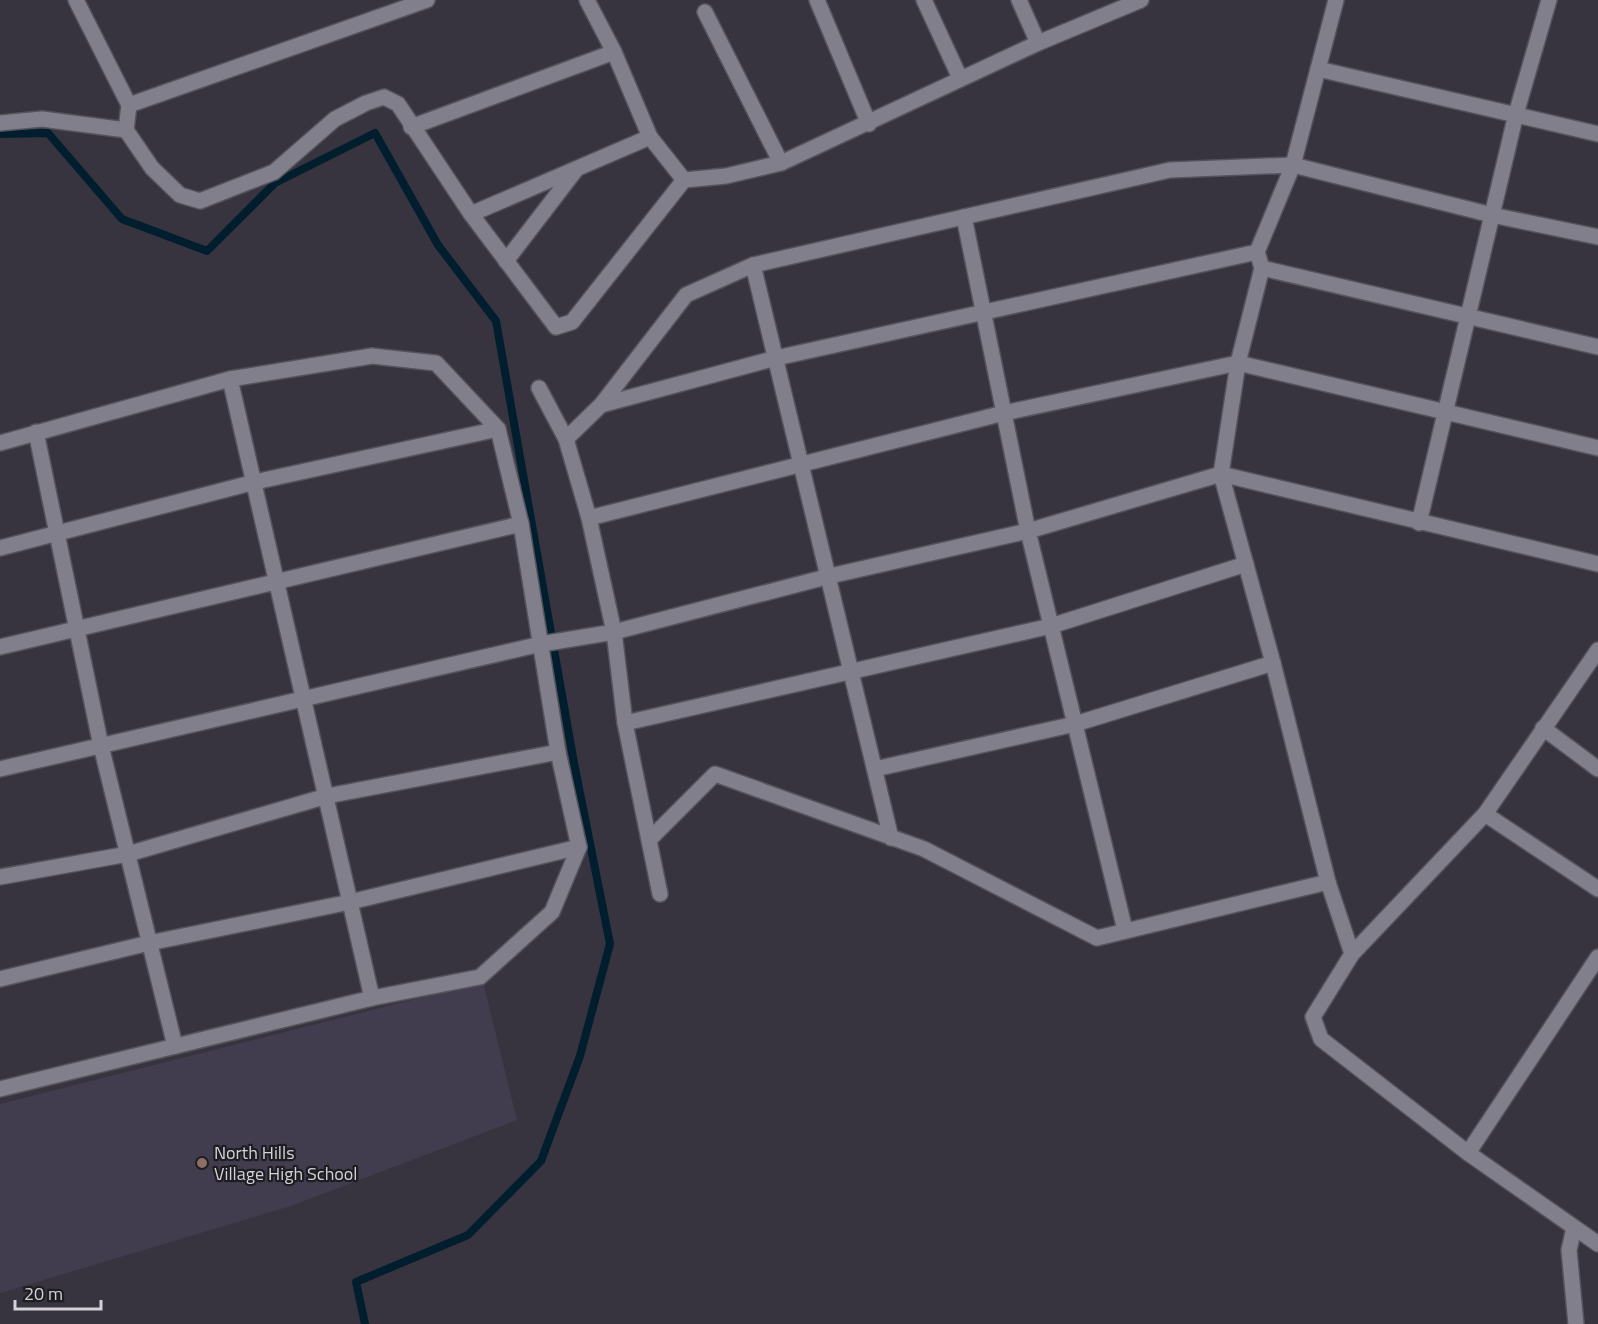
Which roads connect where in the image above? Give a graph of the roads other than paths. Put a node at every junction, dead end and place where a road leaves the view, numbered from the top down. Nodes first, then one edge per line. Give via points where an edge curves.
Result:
1 (76, 0) edge
2 (427, 0) edge
3 (587, 0) edge
4 (816, 0) edge
5 (924, 0) edge
6 (1019, 0) edge
7 (1336, 0) edge
8 (1549, 0) edge
9 (1137, 1) edge
10 (705, 12) dead end
11 (1038, 43) junction
12 (614, 52) junction
13 (1318, 69) junction
14 (960, 78) junction
15 (129, 105) junction
16 (1516, 114) junction
17 (0, 123) edge
18 (869, 124) junction
19 (411, 127) junction
20 (126, 130) junction
21 (1598, 134) edge
22 (650, 137) junction
23 (780, 163) junction
24 (1293, 165) junction
25 (577, 169) junction
26 (684, 180) junction
27 (471, 214) junction
28 (1492, 214) junction
29 (964, 217) junction
30 (1598, 237) edge
31 (1257, 252) junction
32 (506, 261) junction
33 (753, 265) junction
34 (1262, 268) junction
35 (984, 312) junction
36 (1469, 317) junction
37 (1598, 347) edge
38 (776, 358) junction
39 (1238, 363) junction
40 (230, 379) junction
41 (539, 388) dead end
42 (601, 405) junction
43 (1004, 413) junction
44 (1444, 413) junction
45 (498, 429) junction
46 (36, 432) junction
47 (566, 439) junction
48 (0, 443) edge
49 (1598, 448) edge
50 (802, 462) junction
51 (1221, 474) junction
52 (255, 482) junction
53 (589, 518) junction
54 (1419, 523) junction
55 (521, 524) junction
56 (1028, 531) junction
57 (57, 533) junction
58 (0, 548) edge
59 (1246, 564) junction
60 (1598, 564) edge
61 (830, 576) junction
62 (278, 583) junction
63 (1051, 626) junction
64 (77, 630) junction
65 (607, 633) junction
66 (546, 643) junction
67 (0, 647) edge
68 (1598, 650) edge
69 (1273, 663) junction
70 (852, 671) junction
71 (305, 698) junction
72 (625, 723) junction
73 (1075, 724) junction
74 (1543, 728) junction
75 (101, 746) junction
76 (558, 752) junction
77 (0, 769) edge
78 (1598, 769) edge
79 (875, 770) junction
80 (327, 796) junction
81 (1485, 814) junction
82 (891, 838) junction
83 (650, 839) junction
84 (579, 847) junction
85 (128, 854) junction
86 (0, 877) edge
87 (1328, 882) junction
88 (1598, 889) edge
89 (660, 894) dead end
90 (350, 902) junction
91 (1125, 930) junction
92 (150, 943) junction
93 (1352, 954) junction
94 (1598, 957) edge
95 (0, 979) edge
96 (372, 998) junction
97 (175, 1046) junction
98 (0, 1089) edge
99 (1468, 1153) junction
100 (1574, 1228) junction
101 (1598, 1244) edge
102 (1576, 1324) edge

1 - 15 street
2 - 15 street
3 - 12 street
4 - 18 street
5 - 14 street
6 - 11 street
7 - 13 street
8 - 16 street
9 - 11 street
10 - 23 street
11 - 14 street
12 - 19 street
12 - 22 street
13 - 16 street
13 - 24 street
14 - 18 street
15 - 20 street
16 - 21 street
16 - 28 street
17 - 20 street via 42,119
18 - 23 street
19 - 20 street via 398,104 384,97 366,103 335,119 274,172 200,201 180,195 152,168
19 - 27 street
22 - 25 street
22 - 26 street
23 - 26 street via 726,176
24 - 28 street
24 - 29 street via 1170,170
24 - 31 street
25 - 27 street
25 - 32 street
26 - 32 street via 572,322 556,327
27 - 32 street
28 - 30 street
28 - 36 street
29 - 33 street
29 - 35 street
31 - 34 street
31 - 35 street
33 - 38 street
33 - 42 street via 686,295
34 - 36 street
34 - 39 street
35 - 38 street
35 - 43 street
36 - 37 street
36 - 44 street
38 - 42 street
38 - 50 street
39 - 43 street
39 - 44 street
39 - 51 street
40 - 45 street via 372,356 436,363
40 - 46 street
40 - 52 street
41 - 47 street
42 - 47 street
43 - 50 street
43 - 56 street
44 - 49 street
44 - 54 street
45 - 52 street
45 - 55 street
46 - 48 street
46 - 57 street
47 - 53 street
50 - 53 street
50 - 61 street
51 - 54 street
51 - 56 street
51 - 59 street
52 - 57 street
52 - 62 street
53 - 65 street
54 - 60 street
55 - 62 street
55 - 66 street
56 - 61 street
56 - 63 street
57 - 58 street
57 - 64 street
59 - 63 street
59 - 69 street
61 - 65 street
61 - 70 street
62 - 64 street
62 - 71 street
63 - 70 street
63 - 73 street
64 - 67 street
64 - 75 street
65 - 66 street
65 - 72 street
66 - 71 street
66 - 76 street
68 - 74 street
69 - 73 street
69 - 87 street
70 - 72 street
70 - 79 street
71 - 75 street
71 - 80 street
72 - 83 street
73 - 79 street
73 - 91 street
74 - 78 street
74 - 81 street
75 - 77 street
75 - 85 street
76 - 80 street
76 - 84 street
79 - 82 street
80 - 85 street
80 - 90 street
81 - 88 street
81 - 93 street
82 - 83 street via 715,774
82 - 91 street via 924,849 1097,938
83 - 89 street
84 - 90 street
84 - 96 street via 552,912 480,978
85 - 86 street
85 - 92 street
87 - 91 street
87 - 93 street
90 - 92 street
90 - 96 street
92 - 95 street
92 - 97 street
93 - 99 street via 1313,1017 1321,1039
94 - 99 street
96 - 97 street
97 - 98 street
99 - 100 street
100 - 101 street
100 - 102 street via 1569,1250

